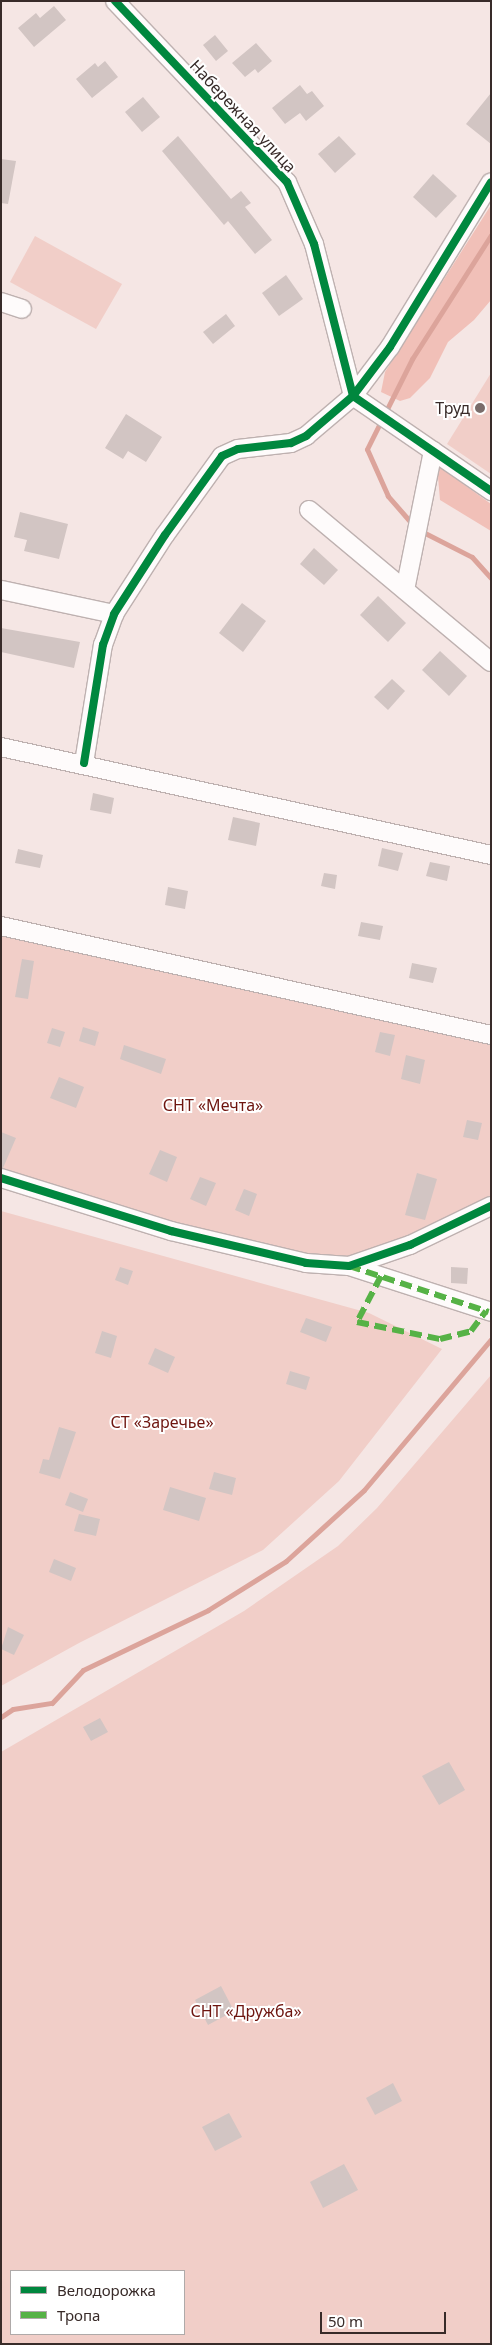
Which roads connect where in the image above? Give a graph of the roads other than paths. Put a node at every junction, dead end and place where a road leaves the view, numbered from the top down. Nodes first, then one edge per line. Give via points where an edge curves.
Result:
1 (116, 1) edge
2 (491, 182) edge
3 (1, 302) edge
4 (22, 309) dead end
5 (353, 396) junction
6 (433, 451) junction
7 (491, 491) edge
8 (309, 510) dead end
9 (1, 590) edge
10 (405, 590) junction
11 (114, 614) junction
12 (491, 662) edge
13 (1, 747) edge
14 (84, 764) junction
15 (491, 855) edge
16 (1, 926) edge
17 (491, 1035) edge
18 (1, 1178) edge
19 (491, 1206) edge
20 (349, 1266) junction
21 (491, 1312) edge

1 - 5 street, Набережная улица via 287,182 314,244
2 - 5 street via 390,347
3 - 4 street
5 - 6 street
5 - 11 street via 306,436 291,443 238,449 222,456
6 - 7 street
6 - 10 street
8 - 10 street
9 - 11 street
10 - 12 street
11 - 14 street via 103,645
13 - 14 street
14 - 15 street
16 - 17 street
18 - 20 street via 171,1231 306,1262
19 - 20 street via 410,1245
20 - 21 street

